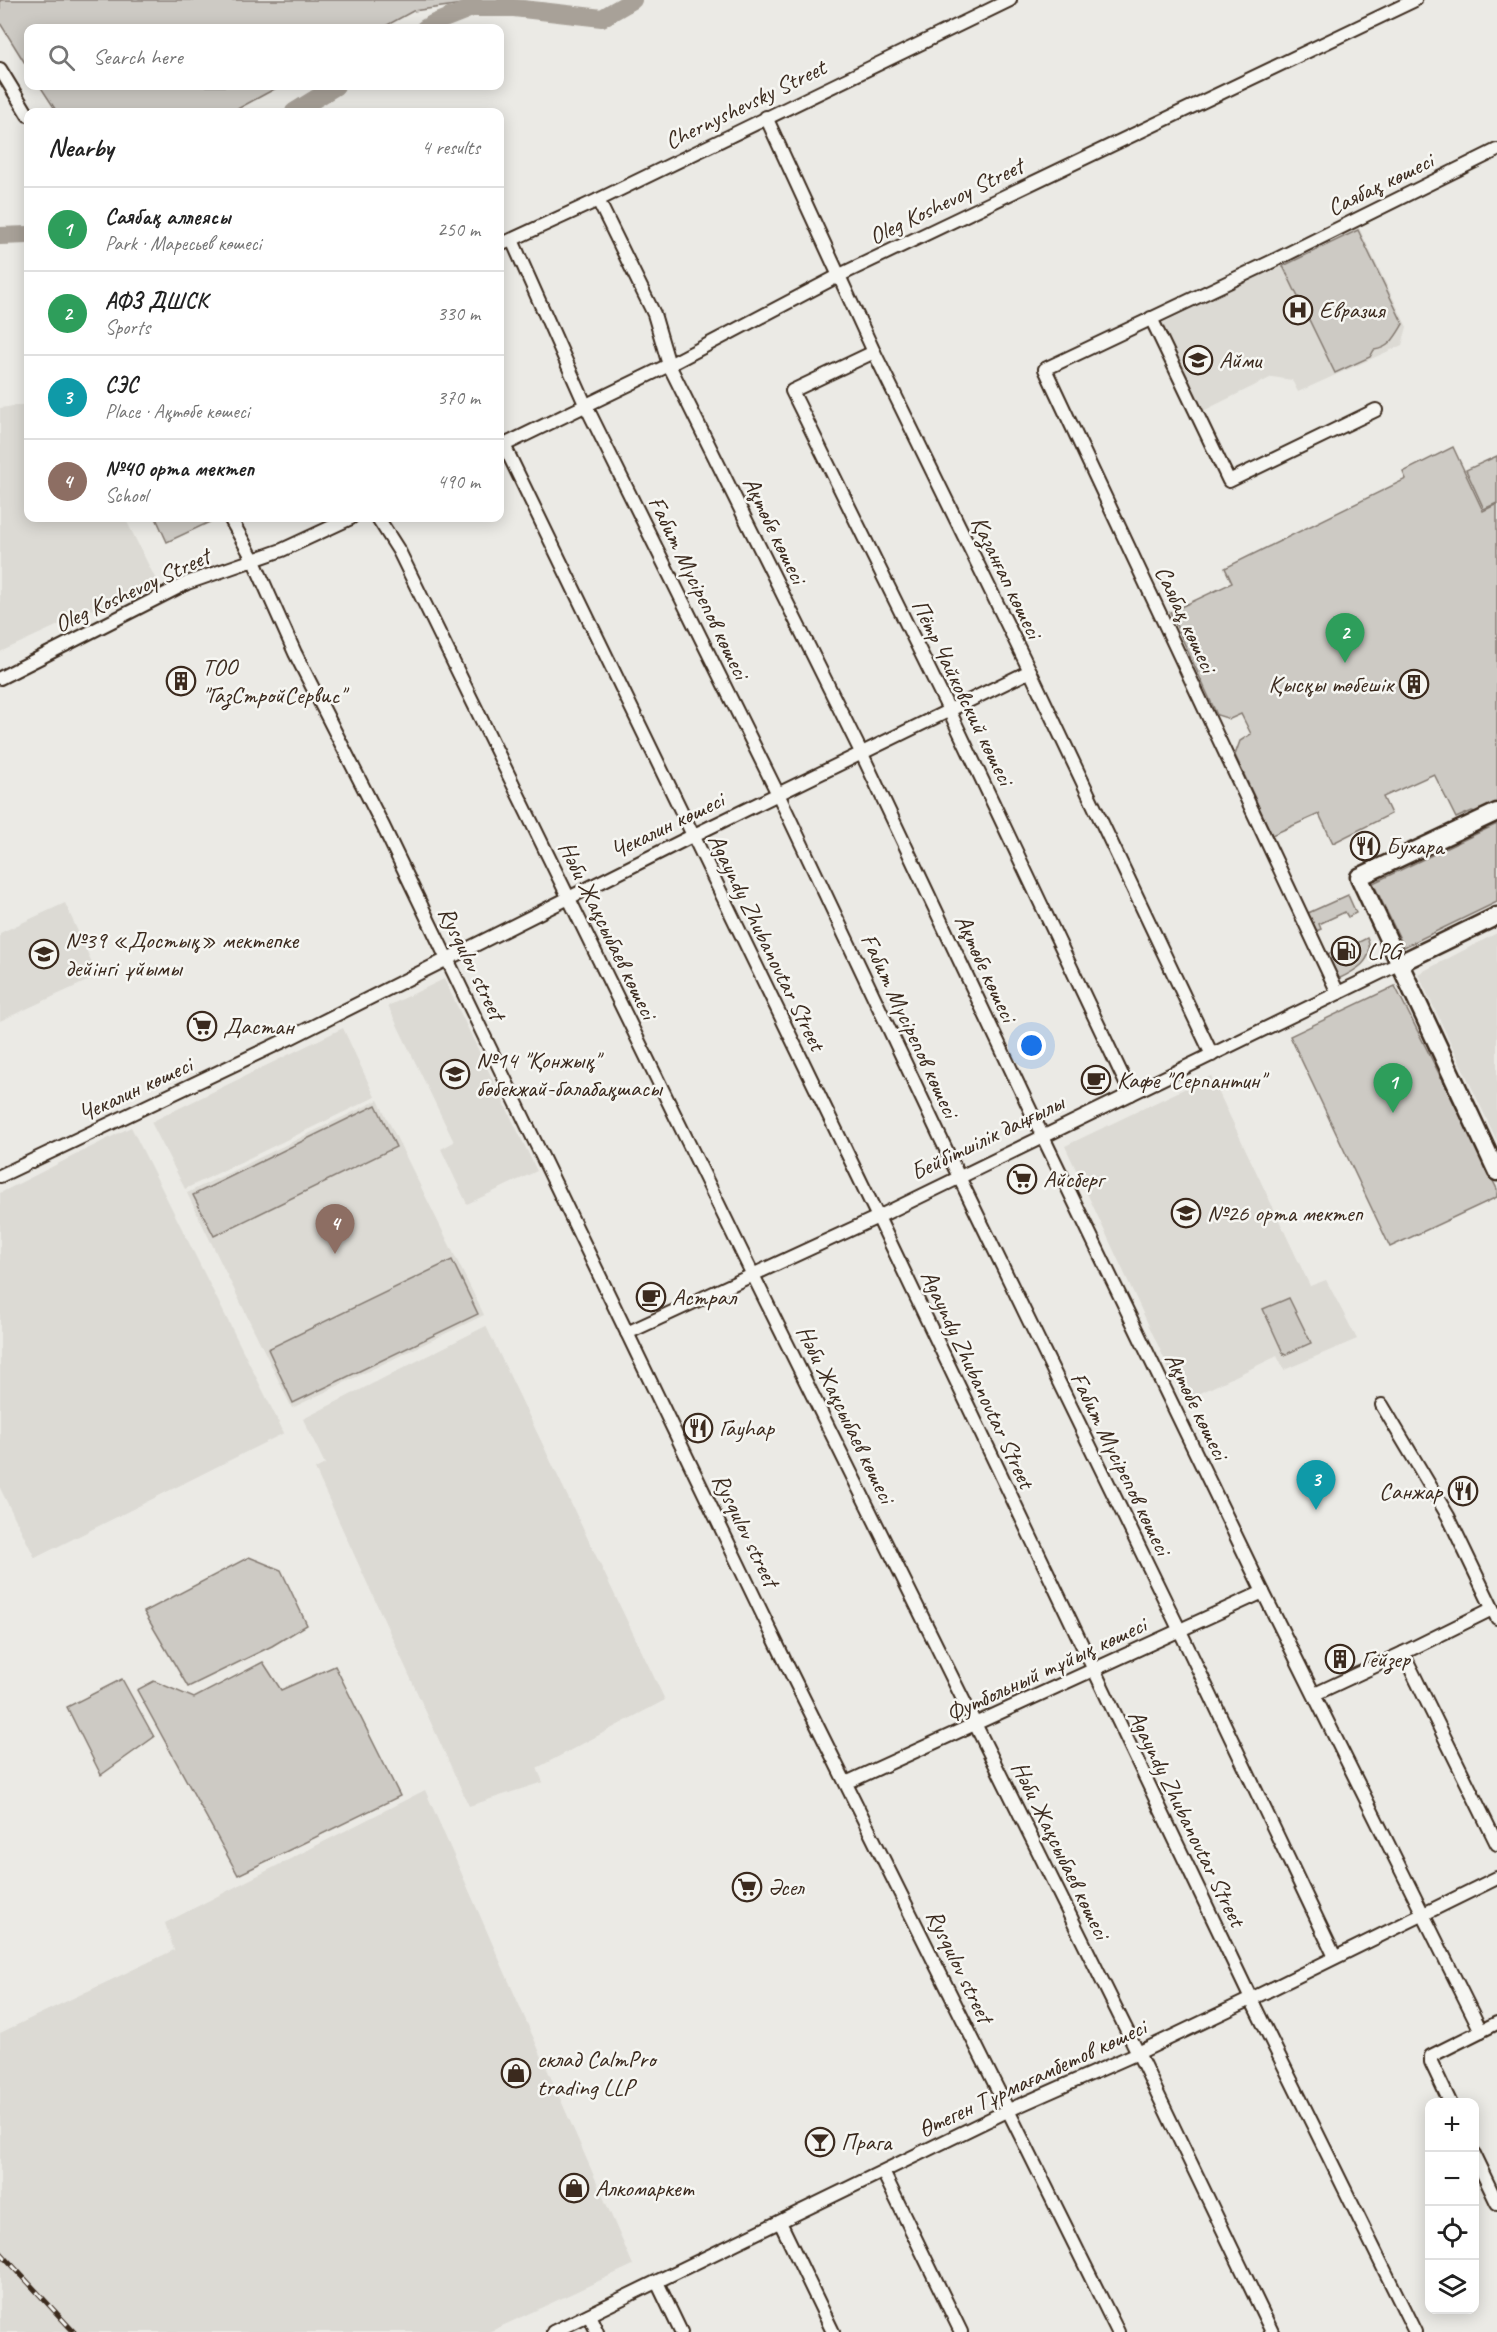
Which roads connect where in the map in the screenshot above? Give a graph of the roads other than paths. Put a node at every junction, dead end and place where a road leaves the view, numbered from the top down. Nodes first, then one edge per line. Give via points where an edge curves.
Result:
1 (1010, 0) edge
2 (1415, 0) edge
3 (0, 69) edge
4 (24, 109) edge
5 (766, 117) junction
6 (1497, 150) edge
7 (598, 200) junction
8 (512, 240) junction
9 (504, 243) edge
10 (840, 275) junction
11 (1151, 318) junction
12 (874, 351) junction
13 (669, 365) junction
14 (585, 404) junction
15 (1376, 410) dead end
16 (504, 445) edge
17 (504, 450) edge
18 (233, 522) edge
19 (342, 522) edge
20 (381, 522) edge
21 (253, 559) junction
22 (1030, 671) junction
23 (0, 678) edge
24 (949, 710) junction
25 (861, 752) junction
26 (778, 794) junction
27 (1497, 812) edge
28 (692, 836) junction
29 (569, 897) junction
30 (1497, 916) edge
31 (446, 960) junction
32 (1398, 964) junction
33 (1338, 993) junction
34 (1212, 1054) junction
35 (1131, 1094) junction
36 (1043, 1137) junction
37 (1497, 1172) edge
38 (0, 1176) edge
39 (959, 1177) junction
40 (878, 1217) junction
41 (753, 1275) junction
42 (627, 1334) junction
43 (1382, 1405) dead end
44 (1263, 1592) junction
45 (1495, 1614) edge
46 (1180, 1631) junction
47 (1403, 1653) junction
48 (1094, 1671) junction
49 (1315, 1694) junction
50 (975, 1724) junction
51 (846, 1783) junction
52 (1497, 1844) edge
53 (1497, 1878) edge
54 (1422, 1914) junction
55 (1335, 1957) junction
56 (1251, 1999) junction
57 (1497, 2024) edge
58 (1481, 2031) junction
59 (1138, 2053) junction
60 (1448, 2098) edge
61 (1010, 2110) junction
62 (1479, 2165) edge
63 (883, 2172) junction
64 (1497, 2203) edge
65 (780, 2222) junction
66 (657, 2282) junction
67 (589, 2315) junction
68 (553, 2332) edge
69 (597, 2332) edge
70 (681, 2332) edge
71 (833, 2332) edge
72 (961, 2332) edge
73 (1118, 2332) edge
74 (1272, 2332) edge
75 (1415, 2332) edge

1 - 5 street, Chernyshevsky Street
2 - 10 street, Oleg Koshevoy Street
3 - 4 street
5 - 7 street, Chernyshevsky Street
5 - 10 street, Қазанғап көшесі
6 - 11 street, Саябақ көшесі
7 - 8 street, Chernyshevsky Street
7 - 13 street, Ақтөбе көшесі via 654,314
8 - 9 street, Chernyshevsky Street
8 - 14 street, Ғабит Мүсірепов көшесі
10 - 12 street, Қазанғап көшесі
10 - 13 street, Oleg Koshevoy Street
11 - 15 street via 1229,481
11 - 33 street, Саябақ көшесі via 1046,369
12 - 22 street, Қазанғап көшесі
12 - 24 street, Пётр Чайковский көшесі via 792,391
13 - 14 street, Oleg Koshevoy Street
13 - 25 street, Ақтөбе көшесі
14 - 16 street, Oleg Koshevoy Street
14 - 26 street, Ғабит Мүсірепов көшесі
17 - 28 street, Agayndy Zhubanovtar Street
18 - 21 street, Rysqulov street
19 - 21 street, Oleg Koshevoy Street
20 - 29 street, Нәби Жақсыбаев көшесі via 399,551
21 - 23 street, Oleg Koshevoy Street via 179,587
21 - 31 street, Rysqulov street
22 - 24 street, Чекалин көшесі
22 - 34 street, Қазанғап көшесі
24 - 25 street, Чекалин көшесі
24 - 35 street, Пётр Чайковский көшесі
25 - 26 street, Чекалин көшесі
25 - 36 street, Ақтөбе көшесі
26 - 28 street, Чекалин көшесі
26 - 39 street, Ғабит Мүсірепов көшесі
27 - 32 main road via 1359,878
28 - 29 street, Чекалин көшесі
28 - 40 street, Agayndy Zhubanovtar Street
29 - 31 street, Чекалин көшесі
29 - 41 street, Нәби Жақсыбаев көшесі
30 - 32 main road, Бейбітшілік даңғылы
31 - 38 street, Чекалин көшесі
31 - 42 street, Rysqulov street
32 - 33 street, Бейбітшілік даңғылы
32 - 37 main road
33 - 34 street, Бейбітшілік даңғылы
34 - 35 street, Бейбітшілік даңғылы
35 - 36 street, Бейбітшілік даңғылы
36 - 39 street, Бейбітшілік даңғылы
36 - 44 street, Ақтөбе көшесі
39 - 40 street, Бейбітшілік даңғылы
39 - 46 street, Ғабит Мүсірепов көшесі
40 - 41 street, Бейбітшілік даңғылы
40 - 48 street, Agayndy Zhubanovtar Street
41 - 42 street, Бейбітшілік даңғылы
41 - 50 street, Нәби Жақсыбаев көшесі
42 - 51 street, Rysqulov street
43 - 45 street via 1448,1516
44 - 46 street, Футбольный тұйық көшесі
44 - 49 street, Ақтөбе көшесі
45 - 47 street
46 - 48 street, Футбольный тұйық көшесі
46 - 55 street, Ғабит Мүсірепов көшесі
47 - 49 street
47 - 52 street
48 - 50 street, Футбольный тұйық көшесі
48 - 56 street, Agayndy Zhubanovtar Street
49 - 54 street, Ақтөбе көшесі
50 - 51 street, Футбольный тұйық көшесі
50 - 59 street, Нәби Жақсыбаев көшесі
51 - 61 street, Rysqulov street
53 - 54 street, Өтеген Тұрмағамбетов көшесі
54 - 55 street, Өтеген Тұрмағамбетов көшесі
54 - 58 street, Ақтөбе көшесі
55 - 56 street, Өтеген Тұрмағамбетов көшесі
56 - 59 street, Өтеген Тұрмағамбетов көшесі
56 - 75 street, Agayndy Zhubanovtar Street
57 - 58 street
58 - 60 street via 1431,2056
59 - 61 street, Өтеген Тұрмағамбетов көшесі
59 - 74 street, Нәби Жақсыбаев көшесі
61 - 63 street, Өтеген Тұрмағамбетов көшесі
61 - 73 street, Rysqulov street
62 - 64 street
63 - 65 street, Өтеген Тұрмағамбетов көшесі
63 - 72 street
65 - 66 street, Өтеген Тұрмағамбетов көшесі
65 - 71 street
66 - 67 street, Өтеген Тұрмағамбетов көшесі
66 - 70 street
67 - 68 street, Өтеген Тұрмағамбетов көшесі
67 - 69 street

